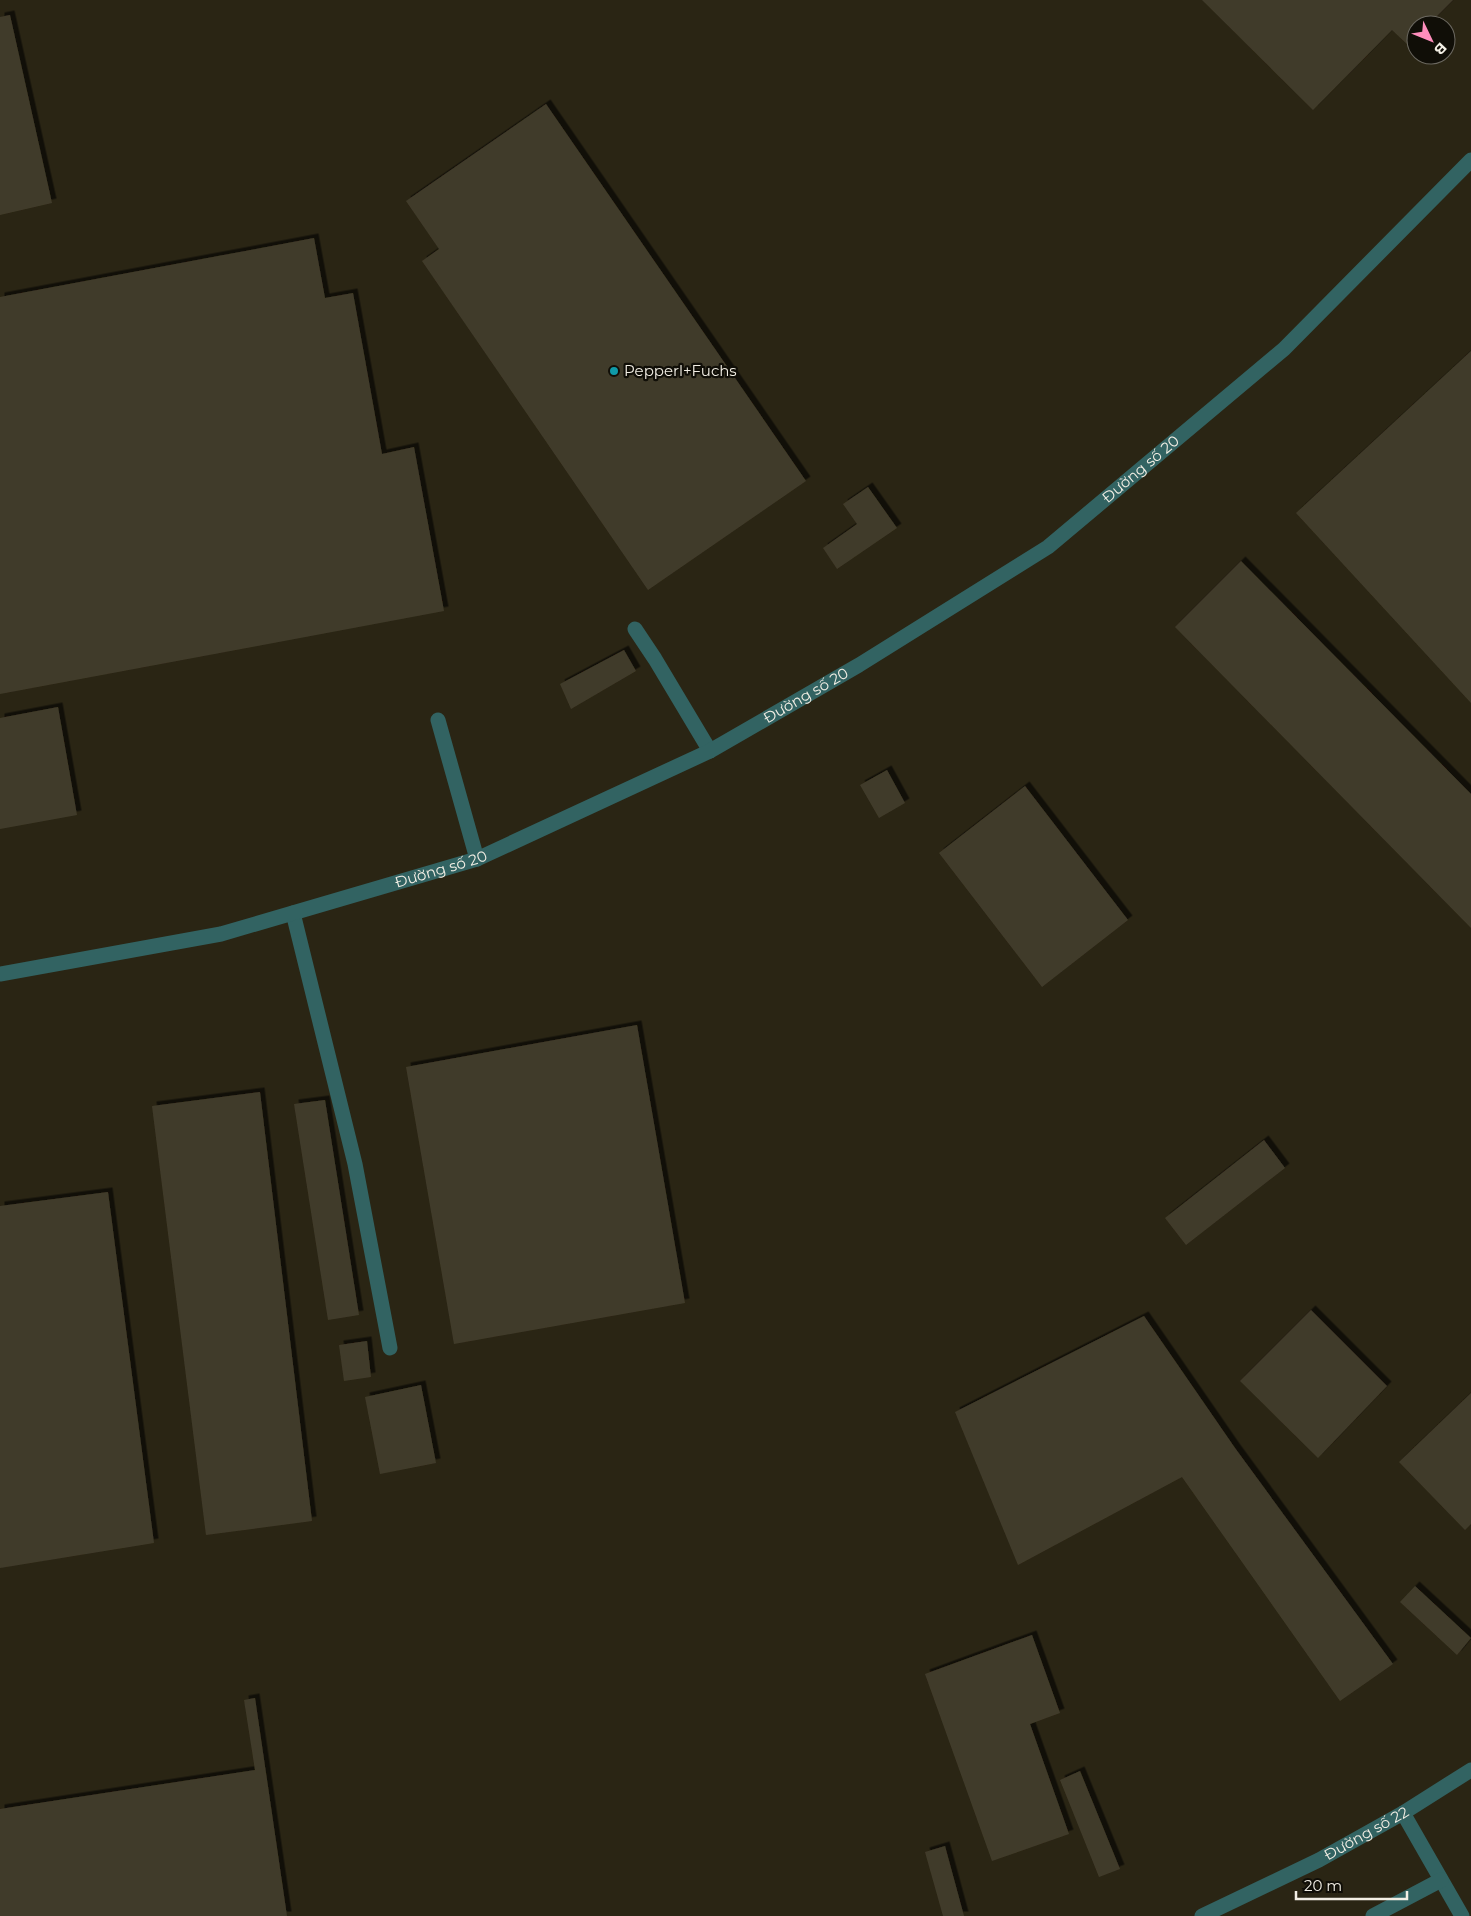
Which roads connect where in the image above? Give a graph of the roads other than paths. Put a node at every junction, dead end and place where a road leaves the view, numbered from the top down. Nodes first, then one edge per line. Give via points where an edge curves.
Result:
1 (1471, 160) edge
2 (635, 629) dead end
3 (438, 720) dead end
4 (710, 751) junction
5 (477, 859) junction
6 (292, 913) junction
7 (0, 974) edge
8 (390, 1348) dead end
9 (1471, 1770) edge
10 (1403, 1813) junction
11 (1442, 1880) junction
12 (1202, 1916) edge
13 (1373, 1916) edge
14 (1462, 1916) edge

1 - 4 street, Đường số 20 via 1284,349 1048,547 859,665
2 - 4 street
3 - 5 street
4 - 5 street, Đường số 20
5 - 6 street, Đường số 20
6 - 7 street, Đường số 20 via 221,934
6 - 8 street via 355,1164
9 - 10 street, Đường số 22
10 - 11 street
10 - 12 street, Đường số 22 via 1319,1860
11 - 13 street
11 - 14 street

